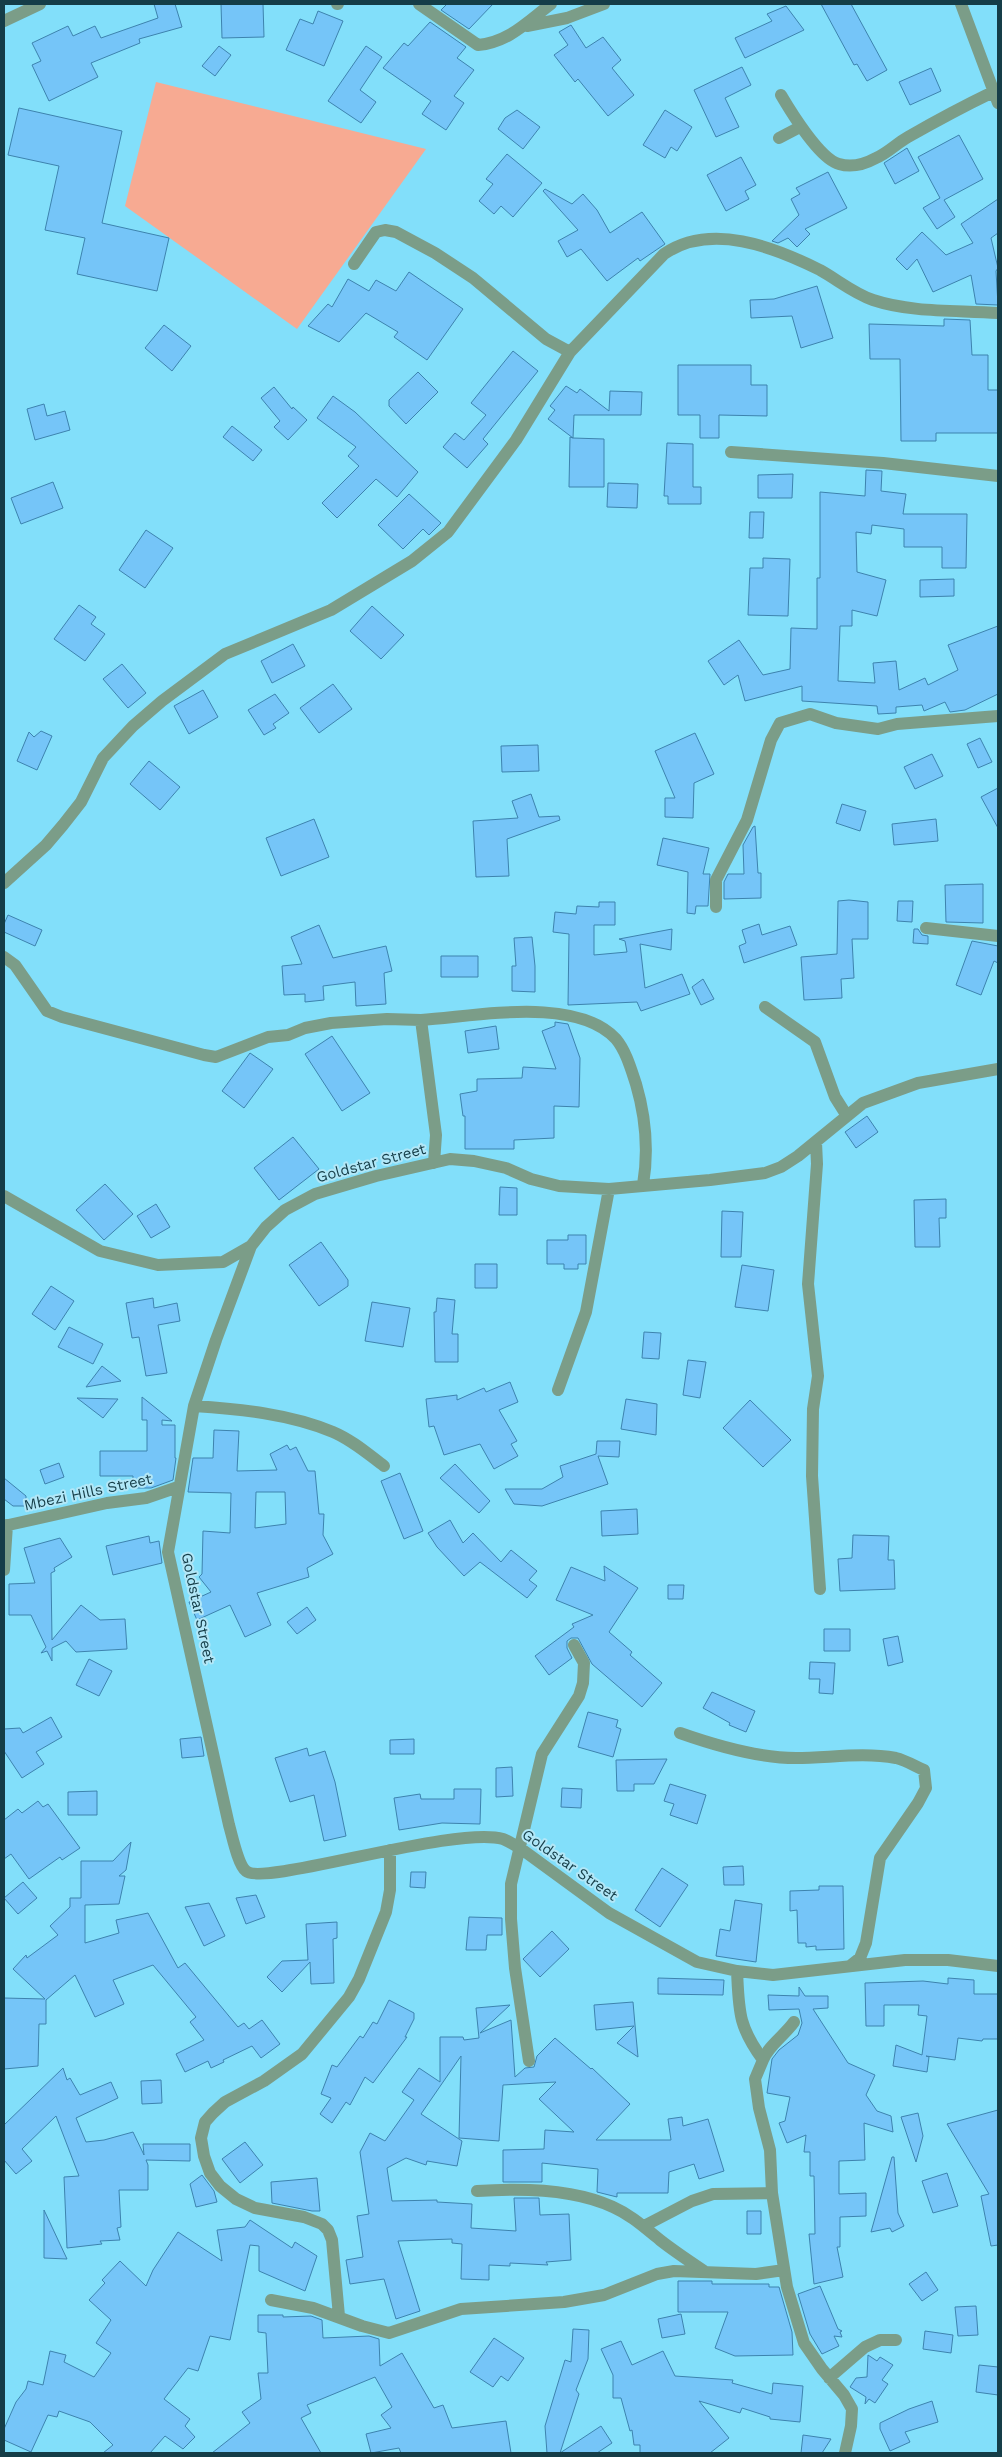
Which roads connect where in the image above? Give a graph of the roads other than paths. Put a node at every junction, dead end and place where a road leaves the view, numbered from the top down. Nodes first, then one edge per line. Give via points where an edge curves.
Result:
1 (40, 4) edge
2 (419, 4) edge
3 (551, 4) edge
4 (604, 4) edge
5 (961, 4) edge
6 (4, 21) edge
7 (524, 26) junction
8 (781, 95) dead end
9 (996, 97) edge
10 (800, 127) junction
11 (779, 138) dead end
12 (354, 264) dead end
13 (998, 313) edge
14 (570, 352) junction
15 (731, 452) dead end
16 (998, 476) edge
17 (998, 716) edge
18 (4, 883) edge
19 (716, 907) dead end
20 (926, 928) dead end
21 (998, 936) edge
22 (4, 957) edge
23 (765, 1007) dead end
24 (421, 1020) junction
25 (998, 1069) edge
26 (847, 1116) junction
27 (816, 1142) junction
28 (434, 1163) junction
29 (643, 1185) junction
30 (609, 1189) junction
31 (4, 1196) edge
32 (251, 1246) junction
33 (558, 1390) dead end
34 (194, 1406) junction
35 (384, 1466) dead end
36 (178, 1487) junction
37 (6, 1525) edge
38 (4, 1570) edge
39 (820, 1589) dead end
40 (574, 1645) dead end
41 (680, 1733) dead end
42 (520, 1848) junction
43 (390, 1850) junction
44 (850, 1966) junction
45 (998, 1966) edge
46 (737, 1971) junction
47 (794, 2022) dead end
48 (529, 2060) dead end
49 (763, 2060) junction
50 (477, 2191) dead end
51 (772, 2194) junction
52 (644, 2226) junction
53 (784, 2270) junction
54 (704, 2271) junction
55 (272, 2300) dead end
56 (339, 2316) junction
57 (896, 2340) dead end
58 (829, 2378) junction
59 (845, 2453) edge

1 - 6 street
2 - 7 street via 478,45 505,39
3 - 7 street
4 - 7 street via 567,18
5 - 9 street
8 - 10 street
9 - 10 street via 939,119 878,158 857,166 838,164
10 - 11 street
12 - 14 street via 376,232 396,232 473,278 546,339
13 - 14 street via 902,307 853,291 820,270 772,249 727,238 701,240 675,246 664,254
14 - 18 street via 516,440 448,532 412,560 331,610 225,654 169,696 132,726 103,758 81,802 63,825
15 - 16 street via 883,462
17 - 19 street via 897,724 878,729 836,723 810,714 780,724 768,747 747,820 716,880
20 - 21 street
22 - 24 street via 14,965 47,1011 216,1057 268,1037 331,1023
23 - 26 street via 815,1042 835,1097
24 - 28 street via 436,1136
24 - 29 street via 505,1012 547,1013 577,1018 604,1030 615,1039 627,1057 642,1103 647,1146
25 - 26 street, Goldstar Street via 918,1083 863,1103
26 - 27 street, Goldstar Street
27 - 29 street, Goldstar Street via 781,1167 765,1173
27 - 39 street via 808,1284 818,1376 812,1476
28 - 30 street, Goldstar Street via 450,1159 474,1161 559,1186
28 - 32 street, Goldstar Street via 314,1194 285,1210
29 - 30 street, Goldstar Street
30 - 33 street via 586,1312
31 - 32 street via 100,1251 158,1265 223,1262
32 - 34 street, Goldstar Street
34 - 35 street via 238,1410 309,1424 334,1432
34 - 36 street, Goldstar Street
36 - 37 street, Mbezi Hills Street via 146,1498
36 - 43 street, Goldstar Street via 169,1562 229,1825 245,1871 255,1875 298,1869
37 - 38 street
40 - 42 street via 584,1663 583,1683 579,1696 542,1754
41 - 44 street via 705,1742 763,1754 794,1758 880,1756 898,1758 924,1770 926,1788 880,1858 866,1944 860,1958
42 - 43 street, Goldstar Street via 504,1839 488,1837
42 - 46 street, Goldstar Street via 609,1913 642,1932 697,1962
42 - 48 street via 511,1884 511,1919 518,1996
43 - 56 street via 390,1890 386,1912 349,1996 302,2054 264,2081 225,2102 213,2113 205,2122 201,2138 210,2173 236,2199 255,2208 304,2216 328,2230 332,2240
44 - 45 street, Goldstar Street via 905,1960 948,1960
44 - 46 street, Goldstar Street via 773,1975
46 - 49 street via 740,2011 747,2038
47 - 49 street via 784,2037 766,2052
49 - 51 street via 755,2079 770,2150
50 - 52 street via 538,2191 588,2199 613,2206
51 - 52 street via 713,2194
51 - 53 street
52 - 54 street
53 - 54 street via 756,2274
53 - 58 street via 804,2343
54 - 56 street via 657,2274 585,2299 461,2309 390,2333
55 - 56 street
57 - 58 street via 880,2340 865,2347
58 - 59 street via 852,2409

